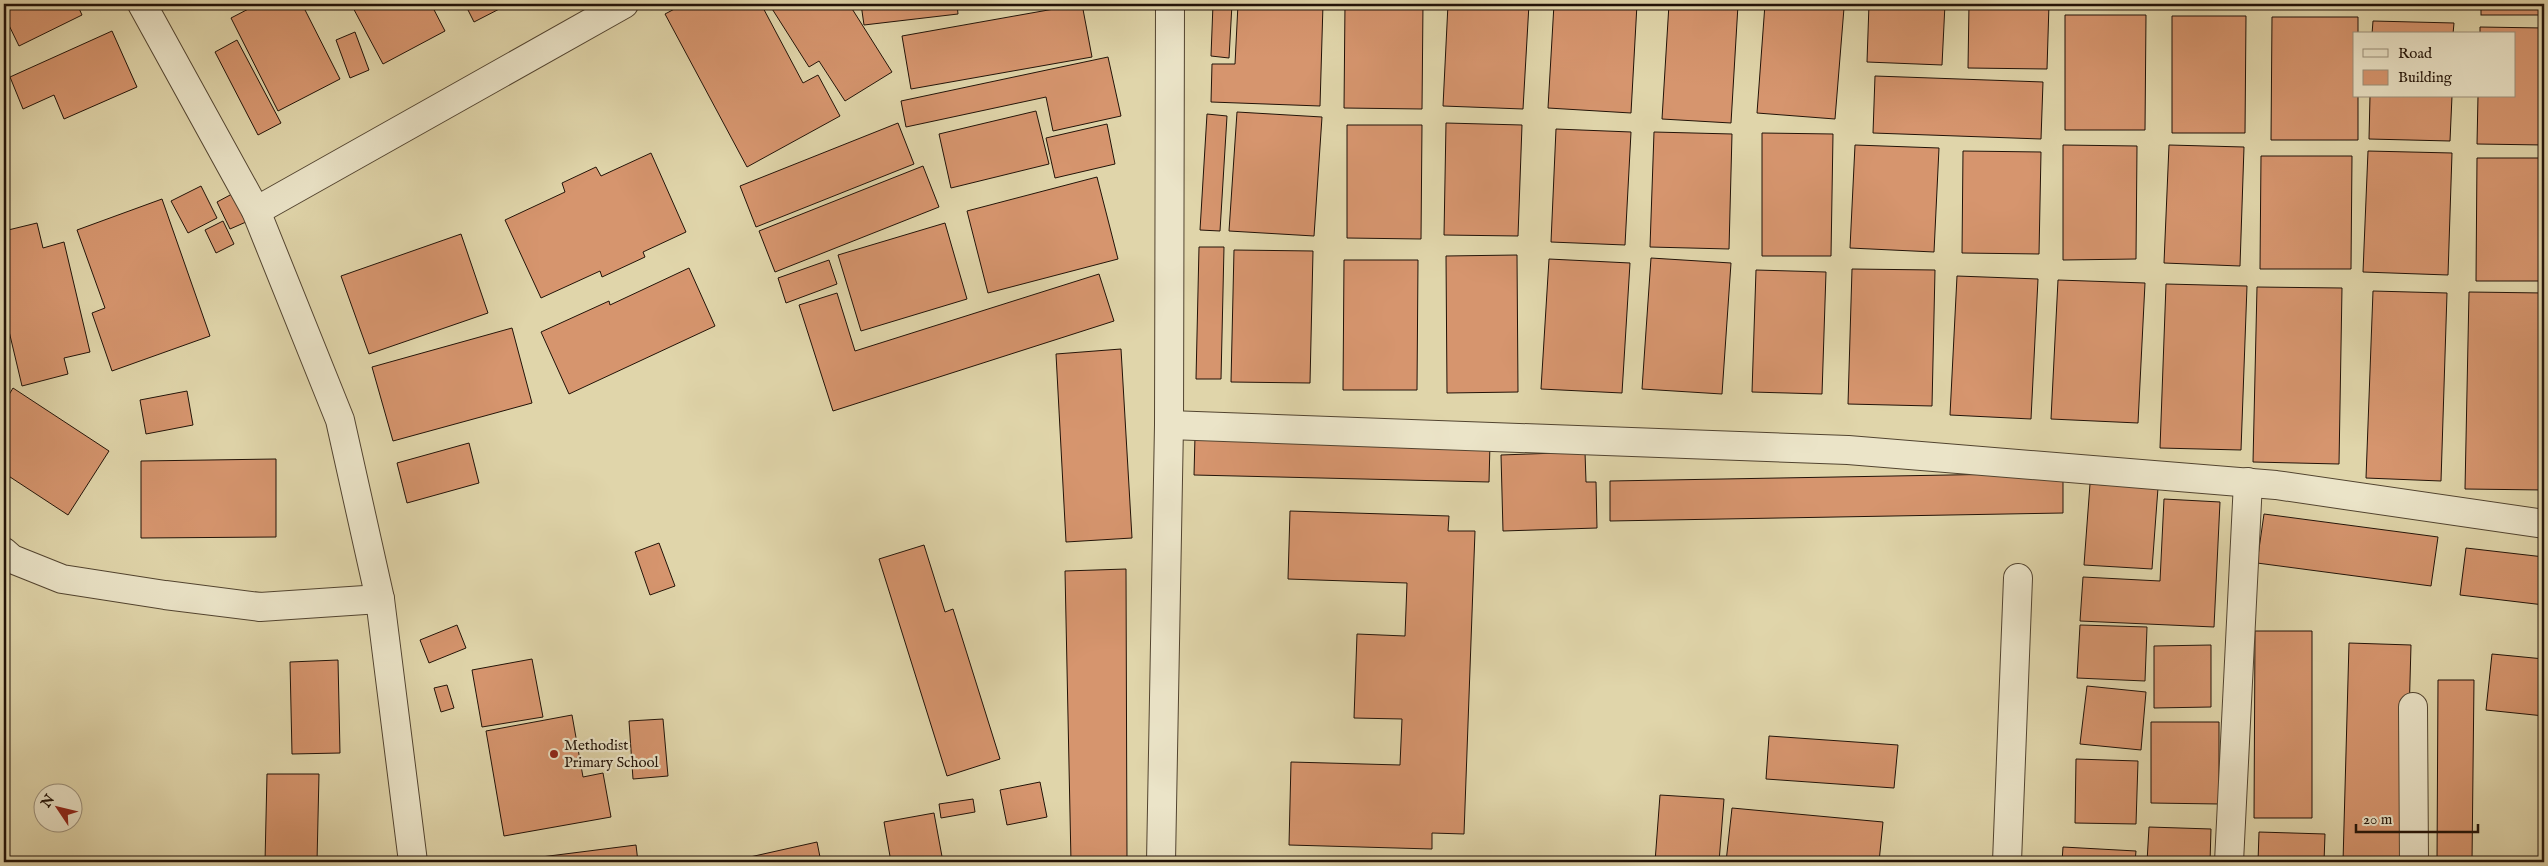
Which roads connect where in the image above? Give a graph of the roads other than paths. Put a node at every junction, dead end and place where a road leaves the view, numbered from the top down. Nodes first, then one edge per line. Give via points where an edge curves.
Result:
1 (142, 4) edge
2 (624, 4) edge
3 (1170, 4) edge
4 (256, 211) junction
5 (1169, 425) junction
6 (2248, 482) junction
7 (2544, 524) edge
8 (4, 552) edge
9 (2018, 578) dead end
10 (380, 599) junction
11 (2413, 707) dead end
12 (412, 862) edge
13 (1161, 862) edge
14 (2008, 862) edge
15 (2229, 862) edge
16 (2414, 862) edge

1 - 4 street
2 - 4 street
3 - 5 street
4 - 10 street via 340,420
5 - 6 street via 1848,450
5 - 13 street
6 - 7 street
6 - 15 street
8 - 10 street via 12,559 62,579 260,607
9 - 14 street
10 - 12 street
11 - 16 street

